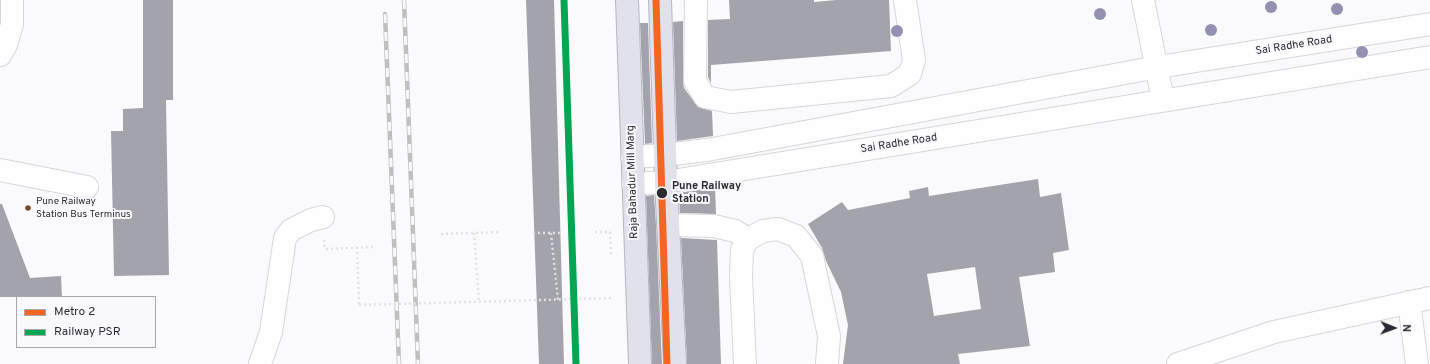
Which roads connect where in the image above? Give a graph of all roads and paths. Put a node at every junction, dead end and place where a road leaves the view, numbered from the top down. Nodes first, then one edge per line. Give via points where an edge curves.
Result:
1 (12, 0) edge
2 (627, 0) edge
3 (660, 0) edge
4 (696, 0) edge
5 (905, 0) edge
6 (1143, 0) edge
7 (1430, 24) edge
8 (0, 54) edge
9 (1430, 57) edge
10 (1158, 68) junction
11 (1163, 100) junction
12 (665, 155) junction
13 (632, 157) junction
14 (0, 170) edge
15 (666, 182) junction
16 (633, 184) junction
17 (87, 187) dead end
18 (323, 217) joint
19 (668, 225) junction
20 (501, 232) dead end
21 (595, 232) dead end
22 (615, 232) dead end
23 (474, 233) junction
24 (533, 233) dead end
25 (552, 233) junction
26 (562, 233) dead end
27 (441, 234) dead end
28 (748, 239) junction
29 (374, 246) dead end
30 (357, 247) junction
31 (613, 298) dead end
32 (1430, 298) edge
33 (558, 300) junction
34 (479, 302) junction
35 (1409, 302) junction
36 (260, 364) edge
37 (640, 364) edge
38 (675, 364) edge
39 (745, 364) edge
40 (827, 364) edge
41 (1178, 364) edge
42 (1417, 364) edge

1 - 8 street via 12,24 6,45
2 - 13 highway, Raja Bahadur Mill Marg
3 - 12 highway
4 - 5 street via 695,81 705,97 731,102 891,86 910,74 914,60
6 - 10 street
7 - 10 street, Sai Radhe Road
9 - 11 street, Sai Radhe Road
10 - 11 street
10 - 12 street, Sai Radhe Road via 707,150
11 - 15 street, Sai Radhe Road
12 - 13 street, Sai Radhe Road
12 - 15 highway
13 - 16 highway, Raja Bahadur Mill Marg
14 - 17 street
15 - 16 street, Sai Radhe Road
15 - 19 highway
16 - 37 highway, Raja Bahadur Mill Marg
18 - 30 path via 325,249
18 - 36 street via 291,230 285,238 271,332
19 - 28 street via 714,226 735,231
19 - 38 highway
20 - 23 path
21 - 22 path
23 - 27 path
23 - 34 path
24 - 25 path
25 - 26 path
25 - 33 path
28 - 39 street via 742,250 741,277
28 - 40 street via 762,231 778,229 796,236 812,256 829,336
29 - 30 path
30 - 34 path, bridge via 359,305
31 - 33 path, bridge
32 - 35 street
33 - 34 path, bridge
35 - 41 street via 1274,332
35 - 42 street

